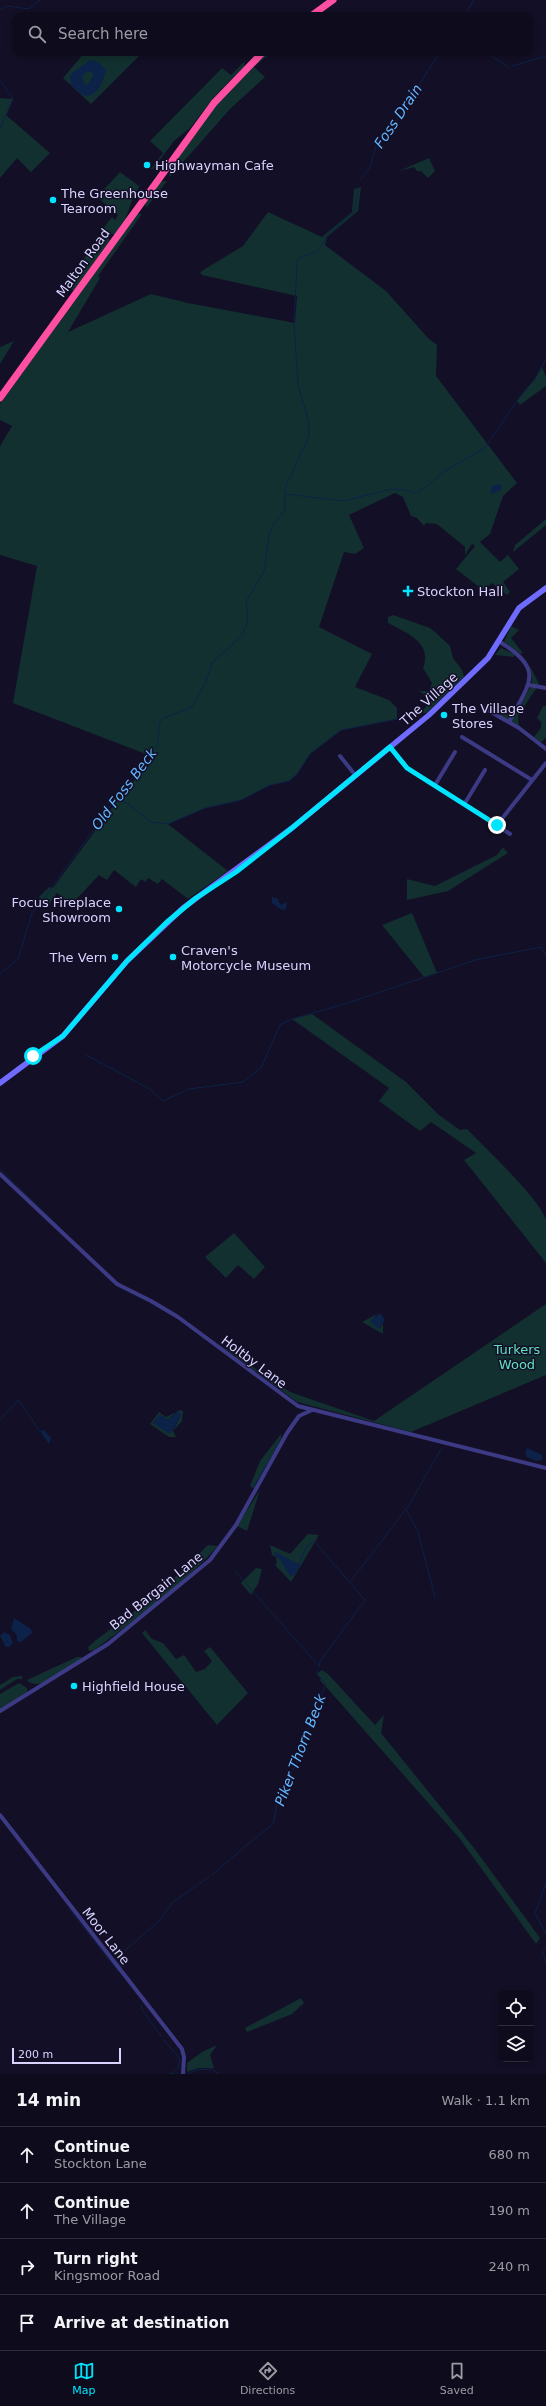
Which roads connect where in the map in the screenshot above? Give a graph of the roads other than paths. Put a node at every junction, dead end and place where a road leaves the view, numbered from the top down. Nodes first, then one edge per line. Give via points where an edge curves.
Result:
1 (333, 0) edge
2 (316, 12) edge
3 (259, 56) edge
4 (0, 398) edge
5 (546, 588) edge
6 (500, 642) junction
7 (529, 685) junction
8 (546, 688) edge
9 (484, 708) dead end
10 (509, 722) junction
11 (462, 738) dead end
12 (390, 747) junction
13 (546, 749) edge
14 (455, 752) dead end
15 (340, 756) dead end
16 (546, 763) edge
17 (486, 770) dead end
18 (356, 776) junction
19 (532, 780) junction
20 (435, 785) junction
21 (465, 803) junction
22 (497, 825) junction
23 (510, 834) dead end
24 (0, 1083) edge
25 (0, 1174) edge
26 (298, 1406) junction
27 (313, 1410) junction
28 (299, 1416) junction
29 (546, 1468) edge
30 (0, 1711) edge
31 (0, 1815) edge
32 (183, 2073) edge

1 - 2 highway
3 - 4 highway, Malton Road via 214,103
5 - 6 street, The Village via 519,608
6 - 7 street via 525,661
6 - 12 street, The Village via 470,677
7 - 8 street
7 - 10 street
9 - 10 street
10 - 13 street
11 - 19 street
12 - 18 street, The Village
12 - 20 street via 407,768
14 - 20 street
15 - 18 street
16 - 19 street
17 - 21 street
18 - 24 street, The Village via 236,872 183,908 127,961 63,1036
19 - 22 street
20 - 21 street
21 - 22 street
22 - 23 street
25 - 26 street, Holtby Lane via 117,1284 151,1300 178,1317
26 - 27 street, Holtby Lane
26 - 28 street
27 - 28 street
27 - 29 street, Holtby Lane
28 - 30 street, Bad Bargain Lane via 236,1525 210,1560 108,1644
31 - 32 street, Moor Lane via 182,2049

